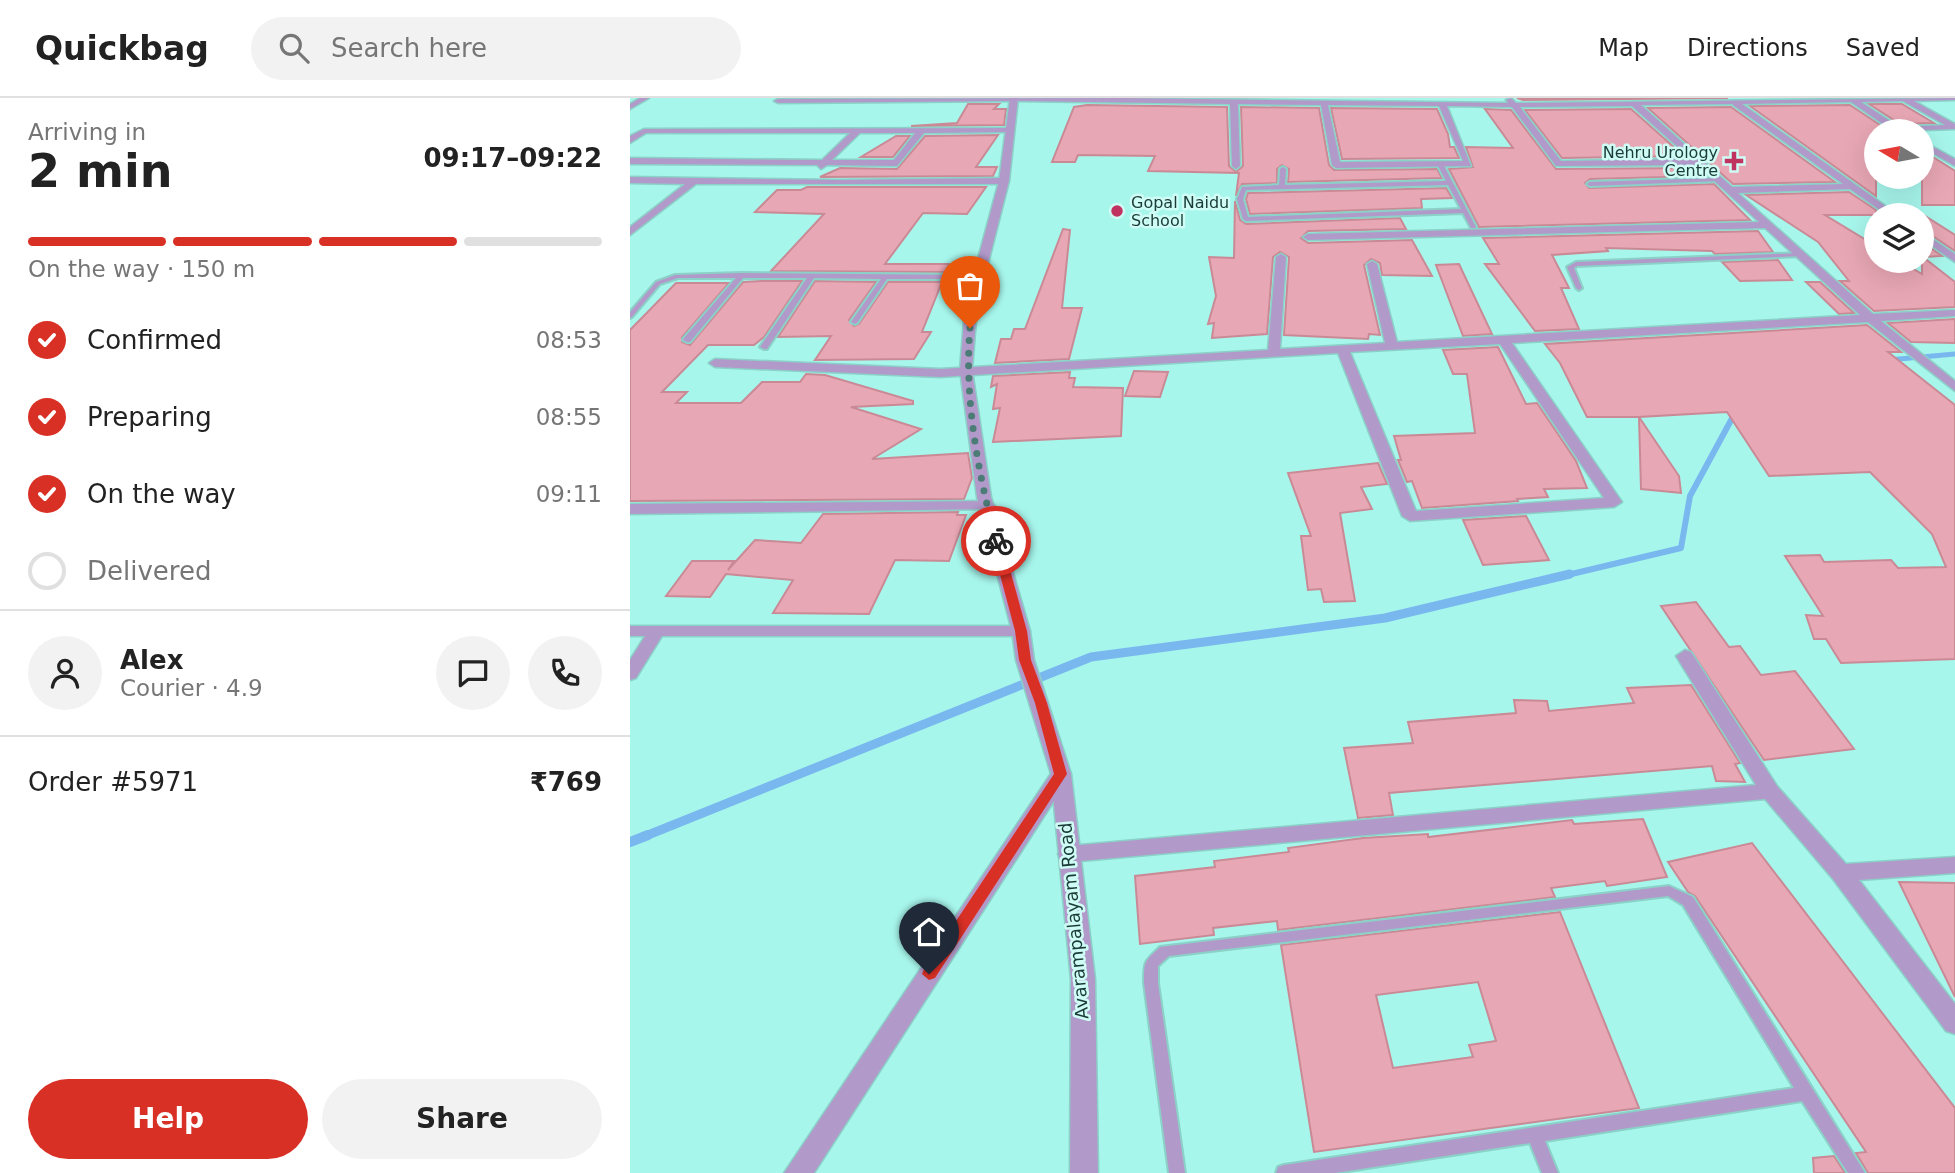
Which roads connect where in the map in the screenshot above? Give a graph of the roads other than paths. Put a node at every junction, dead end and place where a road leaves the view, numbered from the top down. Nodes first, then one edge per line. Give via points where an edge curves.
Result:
1 (645, 98) edge
2 (1955, 98) edge
3 (834, 99) edge
4 (923, 99) edge
5 (1013, 99) edge
6 (1852, 99) edge
7 (1905, 99) edge
8 (1127, 100) edge
9 (778, 101) dead end
10 (1410, 101) edge
11 (1510, 101) edge
12 (1615, 101) edge
13 (1672, 101) edge
14 (1737, 102) edge
15 (1234, 103) junction
16 (1324, 103) junction
17 (1442, 104) junction
18 (1635, 104) junction
19 (630, 107) edge
20 (1882, 119) edge
21 (1954, 127) edge
22 (1934, 128) edge
23 (1009, 130) junction
24 (856, 132) junction
25 (920, 132) junction
26 (630, 140) edge
27 (1934, 151) edge
28 (630, 161) edge
29 (1699, 162) junction
30 (824, 163) junction
31 (1955, 163) edge
32 (1440, 164) junction
33 (1236, 166) dead end
34 (1283, 169) dead end
35 (630, 180) edge
36 (1719, 180) junction
37 (694, 181) junction
38 (1004, 181) junction
39 (804, 182) junction
40 (1450, 183) junction
41 (1590, 184) dead end
42 (1851, 186) junction
43 (1282, 187) junction
44 (1730, 190) junction
45 (1876, 203) edge
46 (1465, 211) junction
47 (1768, 225) junction
48 (1473, 227) dead end
49 (630, 232) edge
50 (1308, 237) dead end
51 (1934, 244) edge
52 (1801, 255) junction
53 (1281, 257) dead end
54 (1955, 259) edge
55 (1372, 264) dead end
56 (742, 275) junction
57 (813, 275) junction
58 (886, 276) junction
59 (977, 277) junction
60 (1579, 288) dead end
61 (1955, 313) edge
62 (630, 316) edge
63 (1869, 317) junction
64 (855, 322) dead end
65 (1503, 339) junction
66 (687, 340) dead end
67 (764, 346) dead end
68 (1392, 346) junction
69 (1342, 349) junction
70 (1274, 352) junction
71 (715, 363) dead end
72 (966, 370) junction
73 (1955, 387) edge
74 (987, 506) junction
75 (630, 509) edge
76 (630, 631) edge
77 (657, 631) junction
78 (1021, 631) junction
79 (1685, 656) dead end
80 (630, 674) edge
81 (1060, 774) junction
82 (1770, 791) junction
83 (1069, 854) junction
84 (1955, 865) edge
85 (1841, 873) junction
86 (1955, 1023) edge
87 (1806, 1093) junction
88 (1535, 1136) junction
89 (798, 1173) edge
90 (1084, 1173) edge
91 (1177, 1173) edge
92 (1284, 1173) edge
93 (1550, 1173) edge
94 (1857, 1173) edge

1 - 19 street
2 - 7 street
3 - 4 street
3 - 9 street
4 - 5 street
5 - 8 street
5 - 23 street, Avarampalayam Road
6 - 7 street
6 - 14 street
6 - 20 street
7 - 21 street
8 - 15 street
10 - 16 street
10 - 17 street
11 - 12 street
11 - 17 street
11 - 29 street via 1559,164
12 - 18 street
13 - 14 street
13 - 18 street
14 - 42 street
15 - 16 street
15 - 33 street
16 - 32 street via 1336,165
17 - 32 street via 1468,164
18 - 29 street
21 - 22 street
23 - 25 street
23 - 38 street, Avarampalayam Road
24 - 25 street
24 - 26 street via 644,131
24 - 30 street
25 - 30 street via 897,163
27 - 31 street
28 - 30 street
29 - 36 street
30 - 39 street
32 - 40 lane
34 - 43 lane
35 - 37 street
36 - 41 lane
36 - 44 street
37 - 39 street
37 - 49 street
38 - 39 street
38 - 59 street, Avarampalayam Road
40 - 43 lane
40 - 46 lane
42 - 44 street
42 - 45 street
43 - 46 lane via 1244,188 1240,199 1246,219
44 - 47 street
46 - 48 lane
47 - 50 street
47 - 52 street
51 - 54 street
52 - 60 lane via 1576,264 1569,271
52 - 63 street
53 - 70 street
55 - 68 street
56 - 57 lane
56 - 62 lane via 668,278
56 - 66 lane
57 - 58 lane
57 - 67 lane
58 - 59 lane
58 - 64 lane
59 - 72 street, Avarampalayam Road
61 - 63 street
63 - 65 street
63 - 73 street
65 - 68 street
65 - 69 street via 1614,502 1410,516
68 - 69 street
69 - 70 street
70 - 72 street
71 - 72 street via 940,373
72 - 74 street, Avarampalayam Road
74 - 75 street
74 - 78 street, Avarampalayam Road
76 - 77 street
77 - 78 street
77 - 80 street
78 - 81 street, Avarampalayam Road via 1025,660
79 - 82 street
81 - 83 street, Avarampalayam Road
81 - 89 street
82 - 83 street
82 - 85 street
83 - 90 street, Avarampalayam Road via 1083,979
84 - 85 street
85 - 86 street
87 - 88 lane
87 - 91 lane via 1688,901 1669,891 1165,951 1151,964 1151,984
87 - 94 lane
88 - 92 lane
88 - 93 lane

